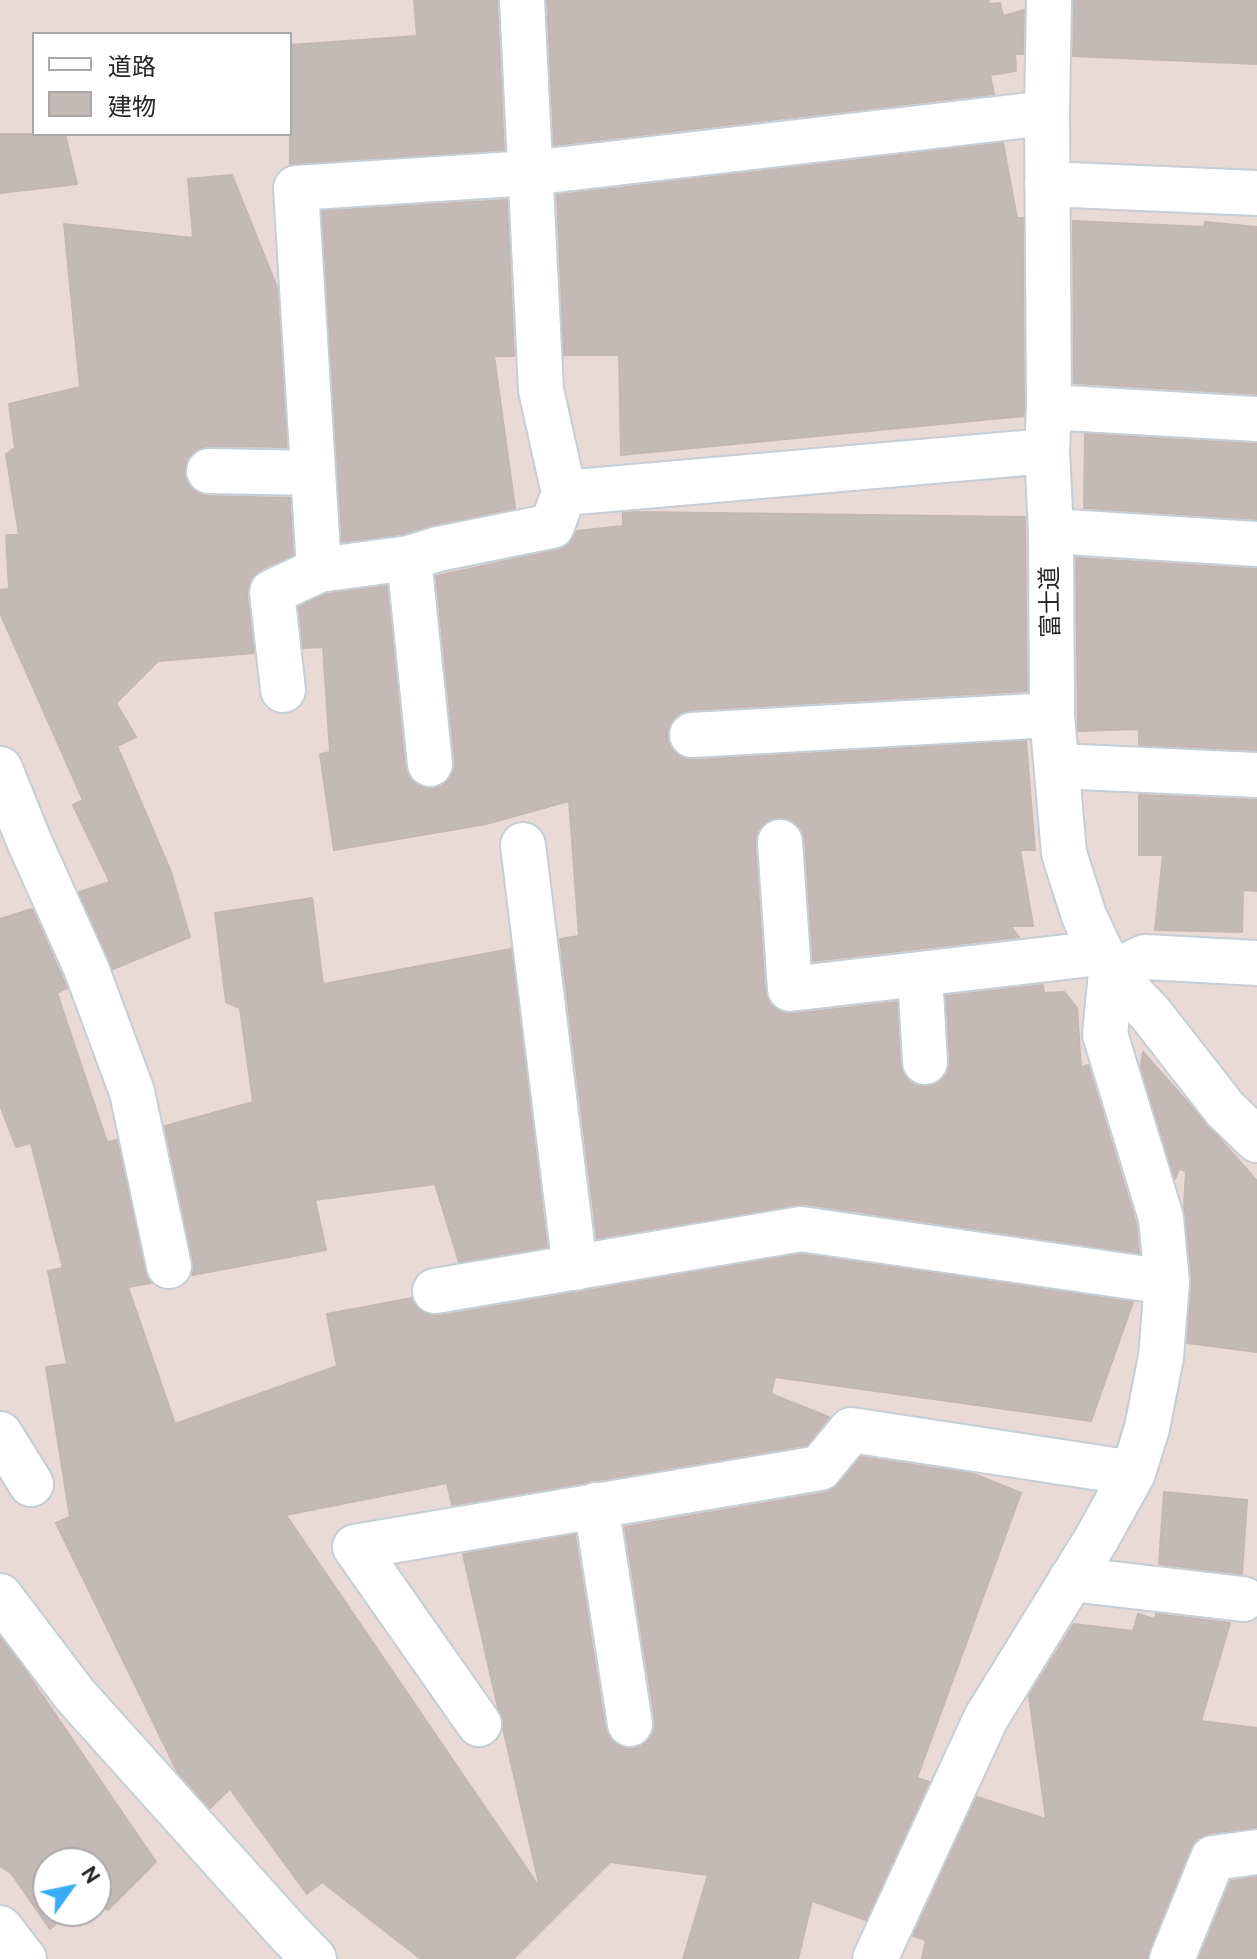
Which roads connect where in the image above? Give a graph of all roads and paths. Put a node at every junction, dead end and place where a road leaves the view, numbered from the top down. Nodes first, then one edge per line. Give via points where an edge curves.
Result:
1 (522, 0) edge
2 (1049, 0) edge
3 (1047, 113) junction
4 (530, 173) junction
5 (1047, 184) junction
6 (1257, 193) edge
7 (1049, 407) junction
8 (1257, 419) edge
9 (1047, 451) junction
10 (209, 471) dead end
11 (313, 473) junction
12 (564, 493) junction
13 (1051, 531) junction
14 (1257, 544) edge
15 (409, 558) junction
16 (319, 570) junction
17 (283, 690) dead end
18 (1052, 715) junction
19 (692, 735) dead end
20 (430, 764) dead end
21 (1057, 766) junction
22 (0, 769) edge
23 (1257, 775) edge
24 (780, 842) dead end
25 (523, 845) dead end
26 (1105, 963) junction
27 (1257, 963) edge
28 (920, 974) junction
29 (925, 1062) dead end
30 (1241, 1108) edge
31 (1257, 1140) edge
32 (169, 1266) dead end
33 (575, 1268) junction
34 (1167, 1282) junction
35 (435, 1291) dead end
36 (0, 1434) edge
37 (1133, 1473) junction
38 (31, 1484) dead end
39 (596, 1505) junction
40 (1071, 1579) junction
41 (0, 1596) edge
42 (1243, 1599) dead end
43 (479, 1724) dead end
44 (630, 1724) dead end
45 (1257, 1852) edge
46 (0, 1928) edge
47 (24, 1959) edge
48 (314, 1959) edge
49 (875, 1959) edge
50 (1172, 1959) edge

1 - 4 street
2 - 3 street, 富士道
3 - 4 street
3 - 5 street, 富士道
4 - 11 street via 296,188
4 - 12 street via 541,390
5 - 6 street
5 - 7 street, 富士道
7 - 8 street
7 - 9 street, 富士道
9 - 12 street
9 - 13 street, 富士道
10 - 11 street
11 - 16 street
12 - 15 street via 552,526
13 - 14 street
13 - 18 street, 富士道
15 - 16 street
15 - 20 street
16 - 17 street via 272,592
18 - 19 street
18 - 21 street, 富士道
21 - 23 street
21 - 26 street, 富士道 via 1064,853
22 - 32 street via 86,968 132,1092
24 - 28 street via 790,989
25 - 33 street
26 - 27 street via 1145,957
26 - 28 street
26 - 30 street, 富士道
26 - 34 street via 1105,1034 1161,1218
28 - 29 street
30 - 31 street, 富士道
33 - 34 street via 801,1229
33 - 35 street
34 - 37 street via 1161,1357
36 - 38 street
37 - 39 street via 851,1430 820,1468
37 - 40 street
39 - 43 street via 355,1547
39 - 44 street
40 - 42 street
40 - 49 street via 986,1718
41 - 48 street via 75,1695
45 - 50 street via 1213,1858
46 - 47 street

